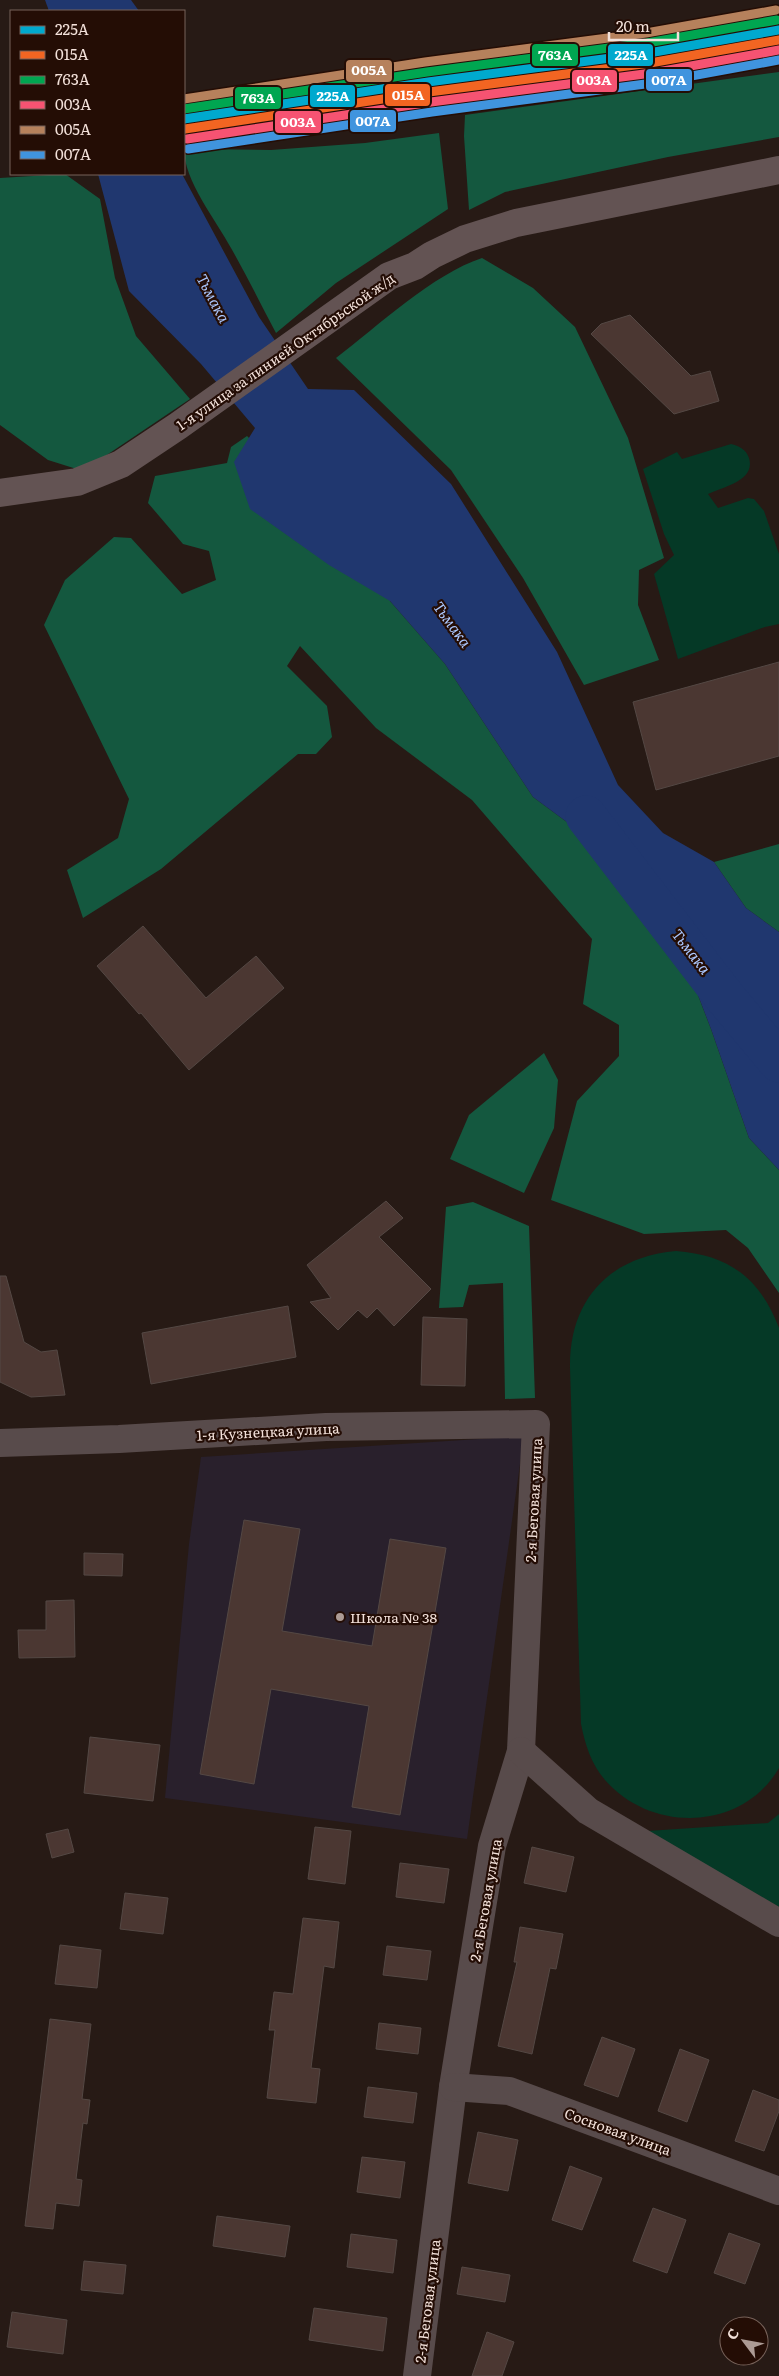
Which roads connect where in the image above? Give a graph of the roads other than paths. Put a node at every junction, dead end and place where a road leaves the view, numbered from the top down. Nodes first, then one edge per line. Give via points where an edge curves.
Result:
1 (779, 170) edge
2 (0, 493) edge
3 (536, 1424) joint
4 (0, 1442) edge
5 (521, 1751) junction
6 (779, 1923) edge
7 (453, 2087) junction
8 (779, 2191) edge
9 (417, 2376) edge

1 - 2 main road, 1-я улица за линией Октябрьской ж/д via 516,222 465,239 389,276 121,464 77,482
3 - 4 street, 1-я Кузнецкая улица via 326,1426 119,1439
3 - 5 street, 2-я Беговая улица
5 - 6 street via 588,1811
5 - 7 street, 2-я Беговая улица via 492,1846
7 - 8 street, Сосновая улица via 509,2091
7 - 9 street, 2-я Беговая улица

